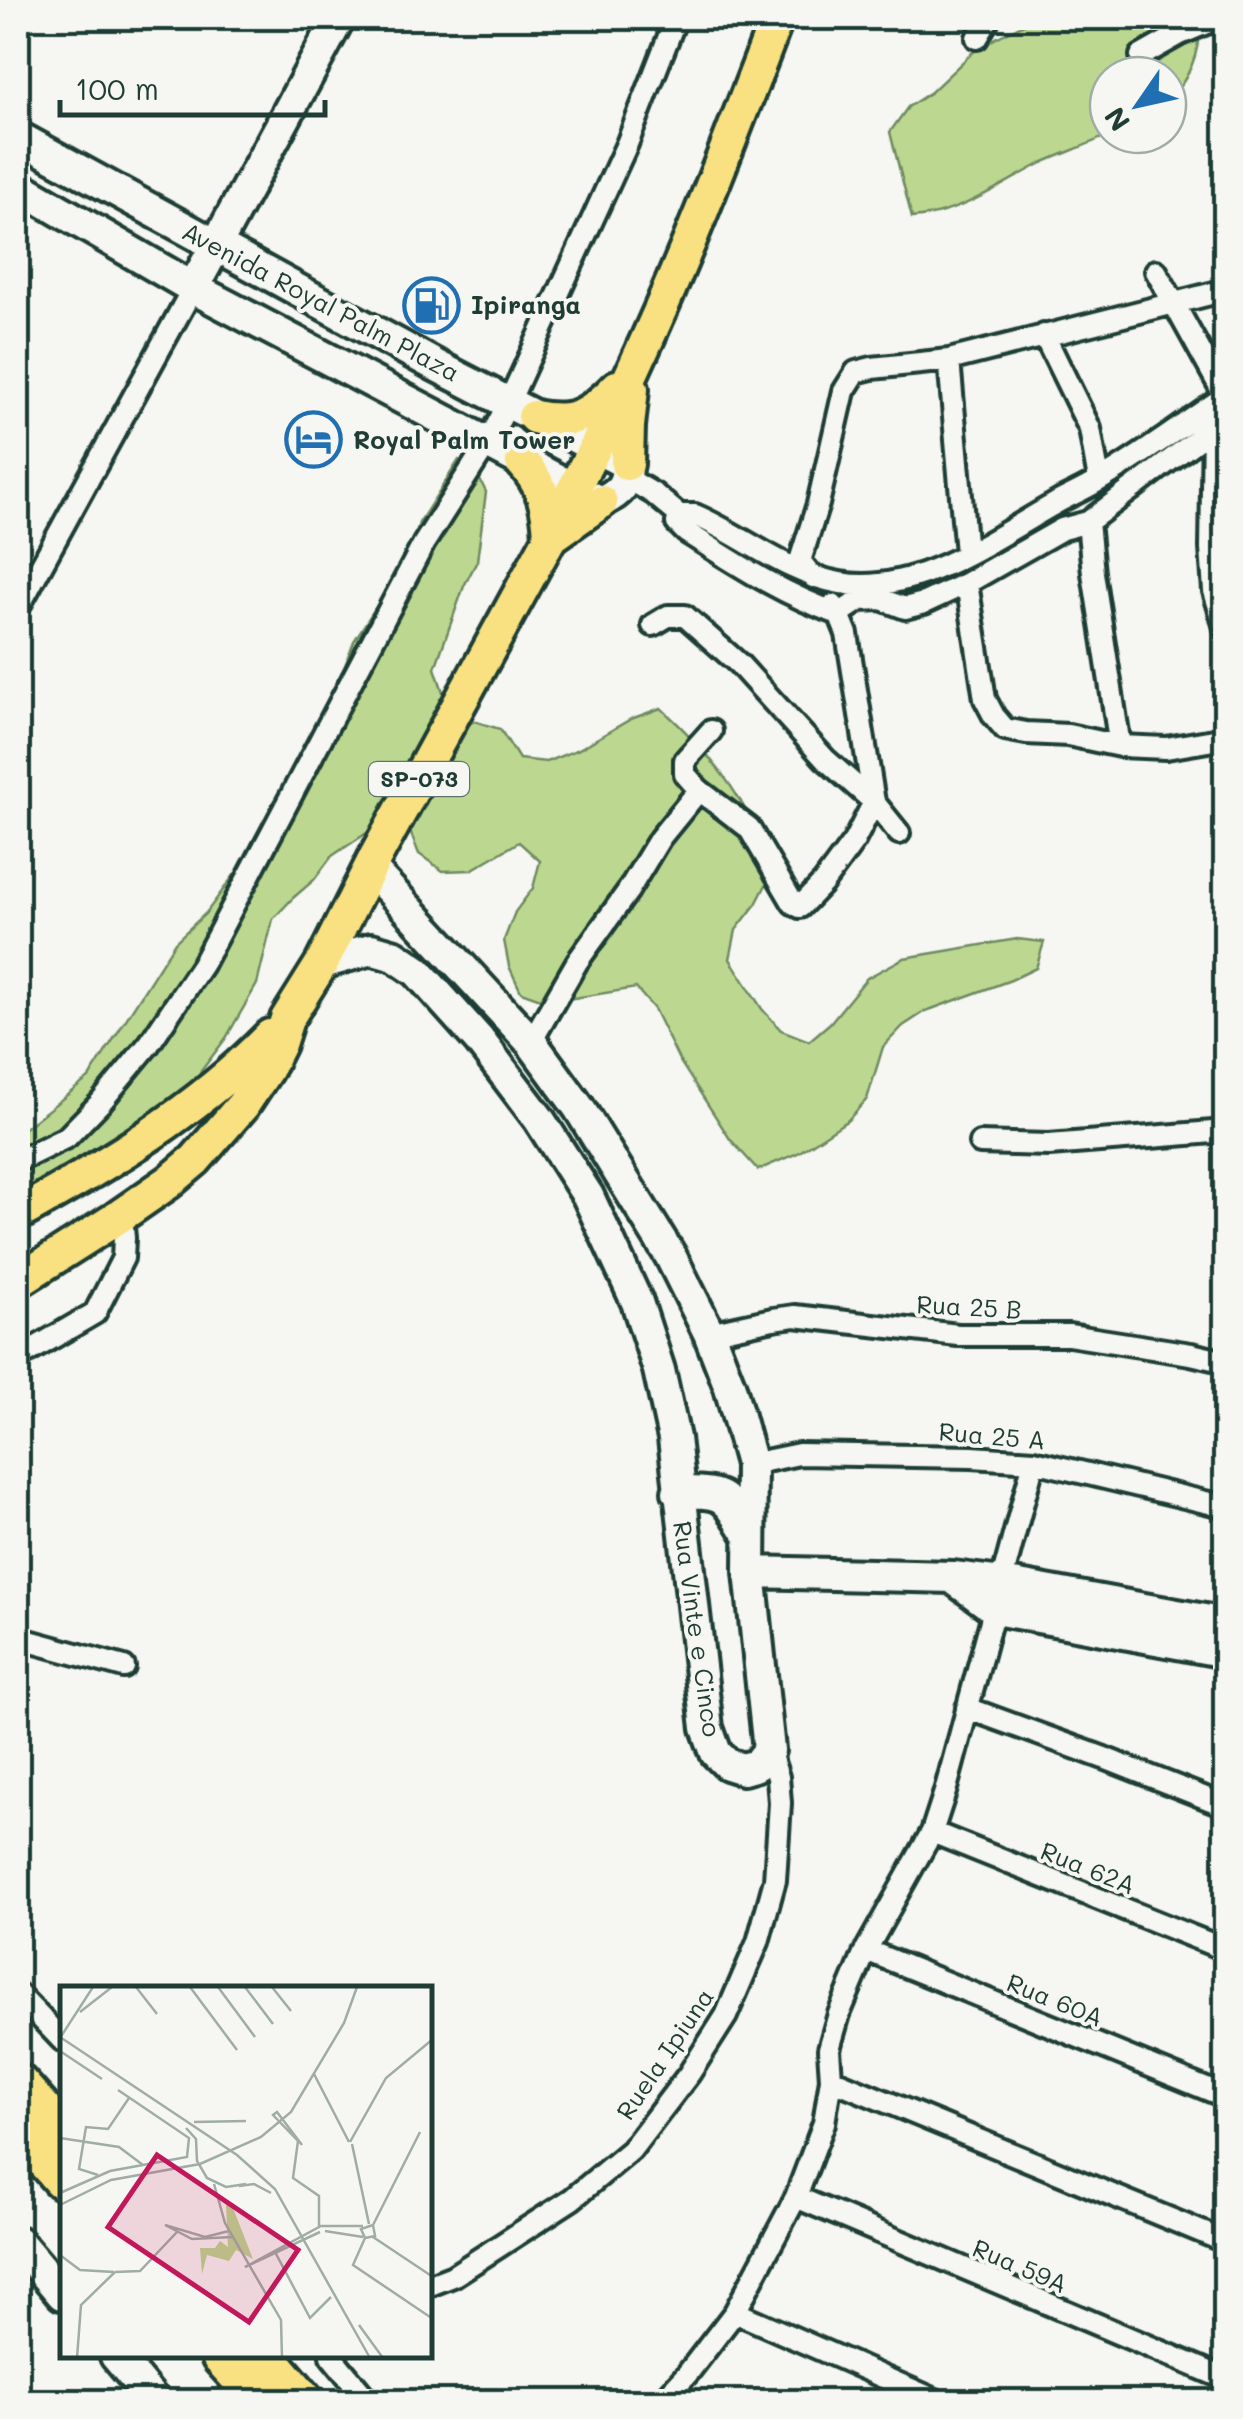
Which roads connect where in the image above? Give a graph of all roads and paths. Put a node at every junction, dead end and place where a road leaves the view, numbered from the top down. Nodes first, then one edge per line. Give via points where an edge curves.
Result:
1 (339, 18) edge
2 (676, 18) edge
3 (777, 18) edge
4 (989, 18) edge
5 (1218, 18) edge
6 (977, 38) dead end
7 (1143, 55) edge
8 (18, 136) edge
9 (18, 186) edge
10 (216, 246) junction
11 (1156, 271) dead end
12 (193, 288) junction
13 (1226, 290) edge
14 (1173, 303) junction
15 (1044, 335) junction
16 (949, 360) junction
17 (634, 369) junction
18 (1225, 396) edge
19 (521, 410) junction
20 (1219, 425) edge
21 (487, 444) junction
22 (594, 447) junction
23 (522, 462) junction
24 (627, 471) junction
25 (1100, 480) junction
26 (587, 495) junction
27 (679, 515) junction
28 (1088, 522) junction
29 (550, 538) junction
30 (966, 554) junction
31 (812, 576) junction
32 (968, 583) junction
33 (18, 608) edge
34 (839, 614) junction
35 (654, 625) dead end
36 (1226, 630) edge
37 (711, 731) dead end
38 (1226, 738) edge
39 (1120, 746) junction
40 (699, 790) junction
41 (874, 802) junction
42 (899, 833) dead end
43 (370, 868) junction
44 (322, 962) junction
45 (288, 1019) junction
46 (530, 1042) junction
47 (1226, 1131) edge
48 (980, 1143) dead end
49 (120, 1155) junction
50 (18, 1161) edge
51 (128, 1211) junction
52 (18, 1214) edge
53 (18, 1281) edge
54 (710, 1333) junction
55 (18, 1358) edge
56 (1226, 1362) edge
57 (1034, 1461) junction
58 (751, 1464) junction
59 (678, 1492) junction
60 (1226, 1507) edge
61 (750, 1536) junction
62 (750, 1572) junction
63 (998, 1596) junction
64 (1226, 1624) edge
65 (18, 1638) edge
66 (1226, 1652) edge
67 (124, 1667) dead end
68 (966, 1708) junction
69 (770, 1750) junction
70 (1226, 1806) edge
71 (932, 1832) junction
72 (866, 1950) junction
73 (1226, 1950) edge
74 (18, 1994) edge
75 (60, 2038) edge
76 (832, 2079) junction
77 (18, 2085) edge
78 (1226, 2097) edge
79 (18, 2127) edge
80 (60, 2132) edge
81 (60, 2176) edge
82 (796, 2198) junction
83 (18, 2242) edge
84 (1226, 2242) edge
85 (432, 2284) edge
86 (60, 2292) edge
87 (735, 2312) junction
88 (119, 2359) edge
89 (216, 2359) edge
90 (225, 2359) edge
91 (267, 2359) edge
92 (333, 2359) edge
93 (1226, 2379) edge
94 (155, 2402) edge
95 (250, 2402) edge
96 (264, 2402) edge
97 (304, 2402) edge
98 (369, 2402) edge
99 (661, 2402) edge
100 (940, 2402) edge

1 - 10 street
2 - 19 street
3 - 17 main road
4 - 6 street
5 - 7 street
8 - 10 street, Avenida Royal Palm Plaza
9 - 12 street, Avenida Royal Palm Plaza
10 - 12 street
10 - 19 street, Avenida Royal Palm Plaza
11 - 14 street
12 - 21 street, Avenida Royal Palm Plaza
12 - 33 street
13 - 14 street
14 - 15 street
14 - 18 street
15 - 16 street
15 - 25 street via 1090,429
16 - 30 street
16 - 31 street via 856,372 844,391 800,561
17 - 19 main road via 582,416 557,420
17 - 22 main road
17 - 24 main road
18 - 25 street
19 - 21 street
19 - 22 street, Avenida Royal Palm Plaza
20 - 28 street
20 - 36 street via 1211,548
21 - 23 street, Avenida Royal Palm Plaza
21 - 50 street via 424,543 202,965 150,1044 101,1102 67,1137
22 - 24 street, Avenida Royal Palm Plaza
22 - 26 main road
23 - 26 street, Avenida Royal Palm Plaza
23 - 29 main road via 543,491
24 - 26 street via 618,492
24 - 27 street
25 - 30 street
26 - 29 main road
27 - 31 street via 695,515
27 - 34 street via 680,527 754,576
28 - 32 street via 1062,529
28 - 39 street
29 - 43 main road, SP-073
30 - 31 street via 871,586
31 - 34 street
32 - 34 street via 904,608 860,600
32 - 39 street via 985,699 1005,729
34 - 41 street
35 - 41 street via 685,616
37 - 40 street via 685,760 685,774
38 - 39 street via 1166,748
40 - 41 street via 749,828 800,907 854,841
40 - 46 street via 660,838
41 - 42 street
43 - 44 main road, SP-073
43 - 46 street
44 - 45 main road, SP-073
44 - 59 street, Rua Vinte e Cinco via 371,948 416,971 479,1040 555,1143 588,1196 637,1302 674,1438
45 - 49 main road, SP-073 via 244,1064
45 - 51 main road, SP-073 via 243,1105 195,1160
46 - 54 street via 634,1195
47 - 48 street via 1048,1146
49 - 51 main road via 114,1176
49 - 52 main road, SP-073
51 - 53 main road, SP-073
51 - 55 street via 123,1258 95,1313
54 - 56 street, Rua 25 B via 794,1316 958,1335 1069,1335
54 - 58 street
57 - 58 street, Rua 25 A via 799,1454
57 - 60 street, Rua 25 A
57 - 63 street
58 - 61 street
59 - 61 street via 719,1495
59 - 69 street, Rua Vinte e Cinco via 707,1728 728,1764 757,1765
61 - 62 street
62 - 63 street via 952,1578
62 - 69 street
63 - 64 street
63 - 66 street
63 - 68 street
65 - 67 street
68 - 70 street
68 - 71 street
69 - 85 street, Ruela Ipiuna via 780,1803 775,1880 758,1942 726,2016 631,2150 572,2199
71 - 72 street
71 - 73 street, Rua 62A
72 - 76 street via 829,2049
72 - 78 street, Rua 60A
74 - 75 street
76 - 82 street via 824,2124
76 - 84 street
77 - 80 highway
79 - 81 highway
82 - 87 street
82 - 93 street, Rua 59A
83 - 86 street
87 - 99 street
87 - 100 street
88 - 94 street
89 - 95 highway
90 - 96 highway
91 - 97 highway
92 - 98 street

